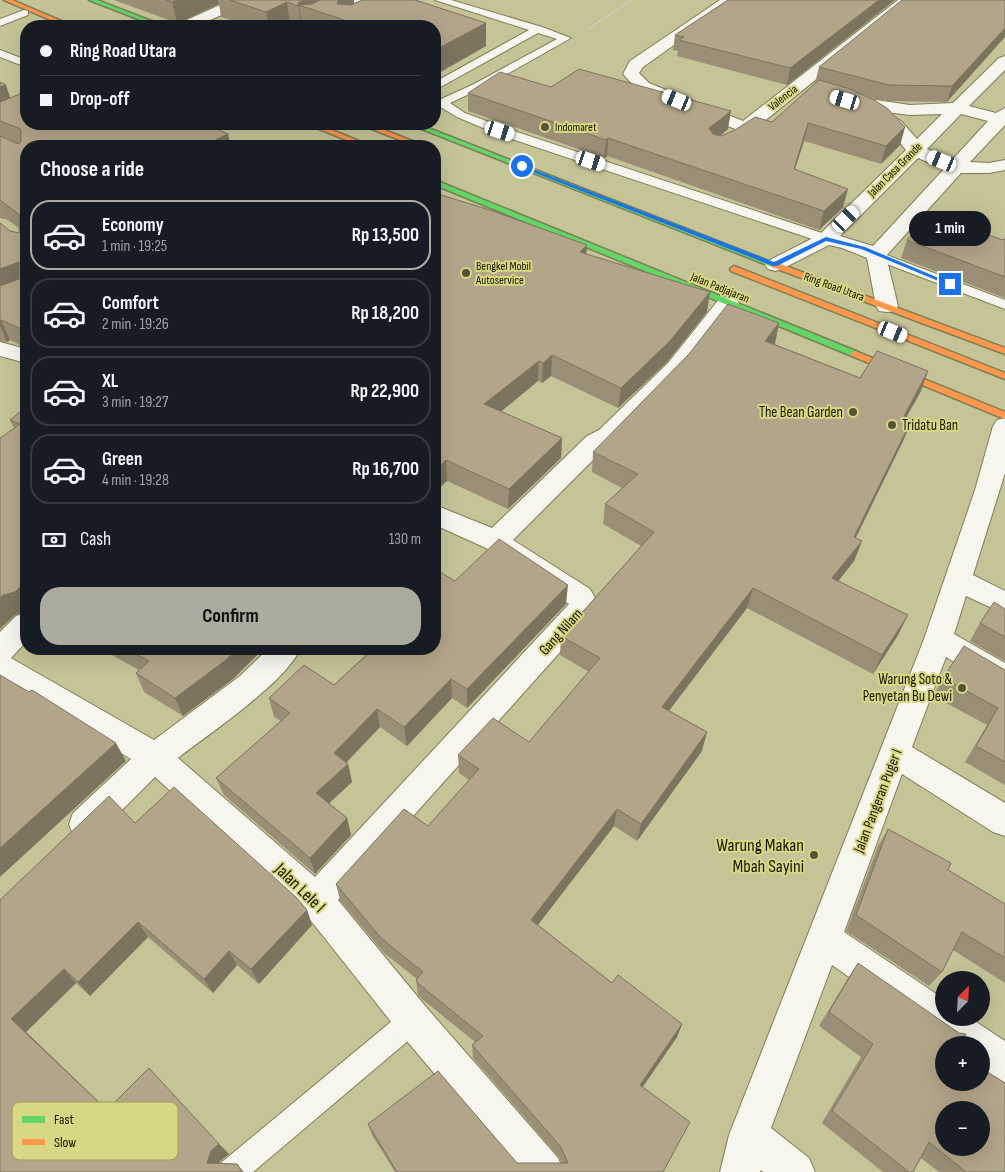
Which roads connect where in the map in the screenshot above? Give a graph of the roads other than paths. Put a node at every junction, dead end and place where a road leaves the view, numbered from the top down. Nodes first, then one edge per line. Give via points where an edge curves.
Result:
1 (7, 0) edge
2 (92, 0) edge
3 (243, 0) edge
4 (358, 0) edge
5 (440, 0) edge
6 (730, 0) edge
7 (907, 0) edge
8 (0, 4) edge
9 (24, 14) junction
10 (39, 20) edge
11 (55, 20) edge
12 (145, 20) edge
13 (198, 20) edge
14 (319, 20) edge
15 (0, 22) edge
16 (538, 29) junction
17 (0, 53) edge
18 (20, 61) edge
19 (1005, 61) edge
20 (441, 85) edge
21 (798, 86) junction
22 (816, 91) edge
23 (834, 96) edge
24 (441, 100) edge
25 (441, 103) edge
26 (860, 104) junction
27 (957, 108) junction
28 (1004, 117) edge
29 (314, 130) edge
30 (318, 130) edge
31 (379, 130) edge
32 (428, 130) edge
33 (334, 140) edge
34 (349, 140) edge
35 (405, 140) edge
36 (915, 150) junction
37 (1005, 165) edge
38 (956, 167) junction
39 (441, 177) edge
40 (441, 184) edge
41 (668, 223) junction
42 (563, 230) junction
43 (657, 232) dead end
44 (826, 239) junction
45 (876, 254) junction
46 (775, 265) junction
47 (726, 266) dead end
48 (728, 303) junction
49 (887, 306) junction
50 (1005, 306) edge
51 (0, 349) edge
52 (1005, 351) edge
53 (20, 354) edge
54 (887, 354) edge
55 (1005, 376) edge
56 (1005, 416) edge
57 (1005, 426) edge
58 (441, 517) edge
59 (495, 541) junction
60 (958, 580) junction
61 (1005, 603) edge
62 (20, 630) edge
63 (938, 639) junction
64 (0, 651) edge
65 (280, 655) edge
66 (0, 666) edge
67 (1005, 677) edge
68 (896, 753) junction
69 (155, 757) junction
70 (1005, 821) edge
71 (61, 847) edge
72 (316, 900) junction
73 (824, 939) junction
74 (413, 1020) junction
75 (965, 1036) edge
76 (990, 1053) edge
77 (1005, 1064) edge
78 (749, 1135) junction
79 (232, 1172) edge
80 (544, 1172) edge
81 (740, 1172) edge
82 (795, 1172) edge

1 - 11 highway
2 - 12 highway
3 - 13 street
4 - 14 lane
5 - 16 lane
6 - 21 street, Valencia via 636,64 631,74 643,86 738,133
7 - 21 street, Valencia
8 - 9 highway
9 - 10 highway
9 - 15 lane
16 - 20 lane
16 - 24 lane via 566,38 478,86
17 - 18 lane
19 - 27 street, Jalan Casa Grande
21 - 22 street
23 - 26 street
25 - 44 lane via 500,131
26 - 27 street via 910,110
26 - 36 street via 895,125
27 - 28 street
27 - 36 street, Jalan Casa Grande
28 - 38 street
29 - 33 highway
30 - 34 highway
31 - 35 highway
32 - 41 highway, Ring Road Utara
36 - 38 street
36 - 44 street, Jalan Casa Grande
37 - 38 street
38 - 45 street
39 - 42 highway, Jalan Padjajaran
40 - 42 highway
41 - 43 highway
41 - 46 highway, Ring Road Utara
42 - 48 highway
42 - 54 highway, Jalan Padjajaran
44 - 45 street
44 - 46 street, Jalan Casa Grande
45 - 49 street
45 - 50 lane
46 - 49 highway, Ring Road Utara
47 - 55 highway, Jalan Padjajaran
48 - 56 highway
48 - 59 street via 676,368
49 - 52 highway, Ring Road Utara
51 - 53 street
57 - 60 street, Jalan Pangeran Puger I
58 - 59 street
59 - 72 street, Gang Nilam via 580,597 585,605
60 - 61 street
60 - 63 street, Jalan Pangeran Puger I
62 - 64 street
63 - 67 street
63 - 68 street, Jalan Pangeran Puger I
65 - 69 street via 250,685
66 - 69 street, Jalan Lele I
68 - 70 street
68 - 73 street, Jalan Pangeran Puger I
69 - 71 street
69 - 72 street, Jalan Lele I
72 - 74 street, Jalan Lele I
73 - 75 street
73 - 78 street, Jalan Pangeran Puger I
74 - 79 lane
74 - 80 street, Jalan Lele I
76 - 77 street
78 - 81 street, Jalan Pangeran Puger I
78 - 82 street

